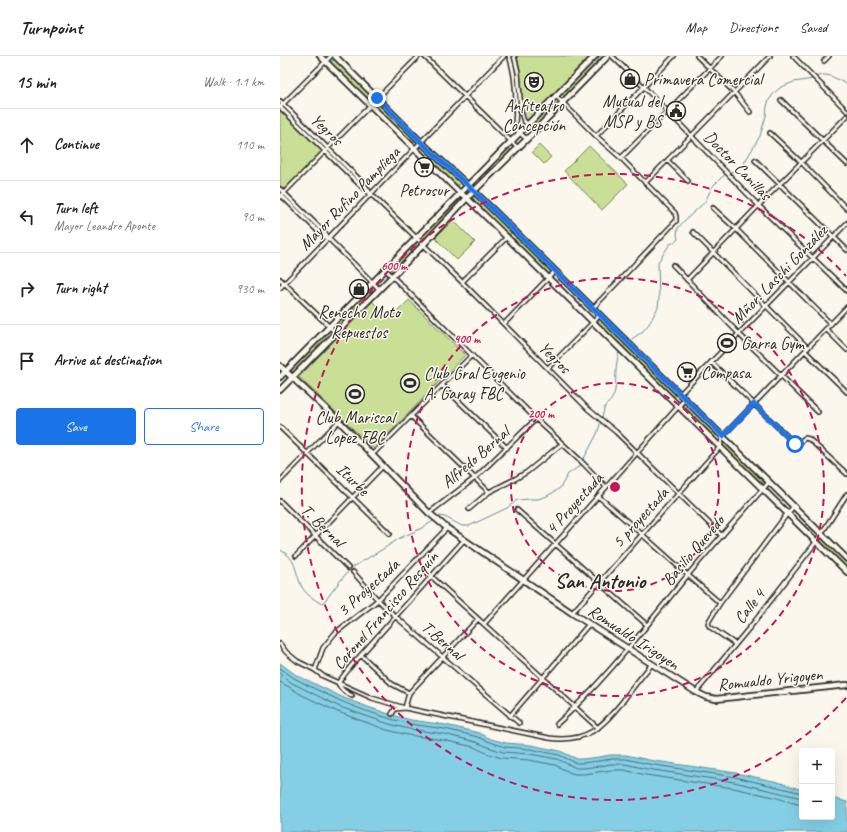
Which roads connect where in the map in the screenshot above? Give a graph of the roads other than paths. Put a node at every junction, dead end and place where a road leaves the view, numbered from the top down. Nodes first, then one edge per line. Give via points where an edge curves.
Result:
1 (320, 56) edge
2 (331, 56) edge
3 (335, 56) edge
4 (419, 56) edge
5 (424, 56) edge
6 (504, 56) edge
7 (509, 56) edge
8 (514, 56) edge
9 (595, 56) edge
10 (608, 56) edge
11 (612, 56) edge
12 (674, 56) edge
13 (697, 56) edge
14 (722, 56) edge
15 (770, 56) edge
16 (793, 56) edge
17 (829, 56) edge
18 (325, 61) junction
19 (824, 61) dead end
20 (710, 69) junction
21 (644, 87) junction
22 (734, 92) junction
23 (465, 96) junction
24 (556, 96) junction
25 (377, 98) junction
26 (781, 100) dead end
27 (280, 101) edge
28 (562, 103) junction
29 (371, 105) junction
30 (282, 106) edge
31 (847, 111) edge
32 (668, 112) junction
33 (750, 112) dead end
34 (847, 116) edge
35 (528, 124) junction
36 (520, 133) junction
37 (770, 133) dead end
38 (596, 136) junction
39 (692, 137) junction
40 (527, 139) junction
41 (823, 141) junction
42 (421, 142) junction
43 (511, 142) junction
44 (415, 148) junction
45 (518, 148) junction
46 (326, 149) junction
47 (847, 156) edge
48 (621, 158) junction
49 (755, 160) dead end
50 (843, 160) junction
51 (668, 161) junction
52 (802, 163) junction
53 (847, 164) edge
54 (688, 181) dead end
55 (645, 183) junction
56 (780, 184) junction
57 (468, 185) junction
58 (280, 189) edge
59 (475, 192) junction
60 (284, 193) junction
61 (460, 193) junction
62 (371, 194) junction
63 (280, 196) edge
64 (467, 198) junction
65 (759, 205) junction
66 (713, 208) dead end
67 (847, 208) edge
68 (847, 223) edge
69 (736, 229) junction
70 (693, 232) dead end
71 (507, 237) junction
72 (834, 237) junction
73 (328, 238) junction
74 (416, 238) junction
75 (423, 245) junction
76 (847, 250) edge
77 (713, 253) junction
78 (813, 258) junction
79 (673, 265) dead end
80 (385, 270) junction
81 (555, 271) junction
82 (392, 276) junction
83 (548, 278) junction
84 (280, 279) edge
85 (687, 280) junction
86 (462, 282) junction
87 (789, 282) junction
88 (372, 283) junction
89 (285, 284) junction
90 (280, 288) edge
91 (379, 289) junction
92 (847, 291) edge
93 (766, 306) junction
94 (593, 308) junction
95 (847, 308) edge
96 (600, 315) junction
97 (592, 322) junction
98 (504, 324) junction
99 (831, 324) junction
100 (329, 327) junction
101 (826, 329) junction
102 (336, 333) junction
103 (739, 334) junction
104 (808, 348) junction
105 (847, 350) edge
106 (805, 351) junction
107 (472, 355) junction
108 (711, 362) junction
109 (280, 366) edge
110 (548, 368) junction
111 (285, 371) junction
112 (781, 376) junction
113 (280, 377) edge
114 (293, 378) junction
115 (442, 384) junction
116 (280, 390) edge
117 (847, 392) edge
118 (680, 394) junction
119 (685, 399) junction
120 (754, 404) junction
121 (678, 406) junction
122 (818, 412) dead end
123 (411, 416) junction
124 (536, 419) junction
125 (339, 421) junction
126 (280, 427) edge
127 (723, 436) junction
128 (562, 444) junction
129 (720, 447) junction
130 (507, 448) junction
131 (637, 452) junction
132 (307, 454) junction
133 (372, 455) junction
134 (383, 466) junction
135 (847, 474) edge
136 (475, 478) junction
137 (280, 481) edge
138 (769, 482) junction
139 (606, 486) junction
140 (762, 489) junction
141 (489, 492) junction
142 (679, 493) junction
143 (847, 494) edge
144 (598, 496) junction
145 (353, 498) junction
146 (280, 501) edge
147 (794, 506) junction
148 (468, 509) dead end
149 (517, 510) dead end
150 (429, 513) junction
151 (787, 514) junction
152 (446, 528) junction
153 (821, 533) junction
154 (390, 534) dead end
155 (642, 534) junction
156 (315, 536) junction
157 (722, 536) junction
158 (464, 540) junction
159 (816, 542) junction
160 (556, 543) junction
161 (296, 556) dead end
162 (847, 559) edge
163 (348, 568) dead end
164 (353, 572) dead end
165 (847, 572) edge
166 (431, 576) junction
167 (688, 576) junction
168 (523, 580) junction
169 (599, 583) junction
170 (378, 600) junction
171 (720, 603) junction
172 (572, 613) junction
173 (395, 616) junction
174 (478, 619) junction
175 (484, 624) junction
176 (589, 624) junction
177 (647, 625) junction
178 (280, 644) edge
179 (735, 644) junction
180 (628, 648) junction
181 (361, 654) junction
182 (442, 658) junction
183 (652, 664) junction
184 (316, 670) junction
185 (543, 677) junction
186 (338, 683) junction
187 (847, 684) edge
188 (696, 692) junction
189 (409, 693) junction
190 (352, 696) dead end
191 (576, 707) junction
192 (405, 708) junction
193 (392, 714) dead end
194 (510, 716) junction
195 (519, 723) dead end
196 (557, 724) dead end
197 (598, 728) junction

1 - 18 street
2 - 18 street
3 - 25 street
4 - 25 street
5 - 23 street
6 - 23 street, Mayor Rufino Pampliega
7 - 36 street via 514,84 515,123
8 - 35 street via 521,112
9 - 24 street
10 - 28 street
11 - 21 street, Doctor Canillas
12 - 21 street
13 - 20 street
14 - 20 street
15 - 22 street
16 - 31 street
17 - 19 street
18 - 29 street
18 - 30 street
20 - 22 street
20 - 32 street
21 - 32 street, Doctor Canillas
21 - 38 street
22 - 33 street
22 - 39 street
23 - 42 street, Mayor Rufino Pampliega
23 - 43 street
24 - 28 street
24 - 35 street
25 - 29 street
25 - 42 street
26 - 41 street
27 - 30 street, Yegros
28 - 38 street
28 - 40 street
29 - 44 street
29 - 46 street
30 - 46 street, Yegros
32 - 39 street, Doctor Canillas
32 - 48 street
34 - 41 street
35 - 36 street
36 - 40 street
36 - 43 street
37 - 52 street
38 - 48 street
39 - 51 street
39 - 65 street, Doctor Canillas
40 - 45 street
41 - 50 street
41 - 52 street
42 - 44 street, Mayor Rufino Pampliega
42 - 57 street
43 - 45 street
43 - 57 street
44 - 61 street
44 - 62 street, Mayor Rufino Pampliega
45 - 59 street
46 - 60 street
46 - 62 street, Yegros
47 - 50 street
48 - 55 street
49 - 56 street
50 - 53 street
51 - 54 street
51 - 55 street
52 - 56 street
52 - 67 street
55 - 94 street via 675,213 676,221
56 - 65 street
56 - 72 street
57 - 59 street
57 - 61 street
58 - 60 street
59 - 64 street
59 - 81 street
60 - 63 street
60 - 73 street
61 - 64 street
61 - 74 street
62 - 73 street, Mayor Rufino Pampliega
62 - 74 street, Yegros
63 - 73 street via 322,236
64 - 71 street
64 - 75 street
65 - 69 street
65 - 78 street, Doctor Canillas
66 - 69 street
68 - 72 street, Mñor. Laschi González
69 - 77 street
69 - 87 street
70 - 77 street
71 - 83 street
71 - 86 street
72 - 76 street
72 - 78 street, Mñor. Laschi González
73 - 88 street
73 - 89 street, Mayor Rufino Pampliega
74 - 75 street, Yegros
74 - 80 street
75 - 82 street
75 - 86 street, Yegros
77 - 85 street
77 - 93 street
78 - 87 street, Mñor. Laschi González
78 - 92 street, Doctor Canillas
79 - 85 street
80 - 82 street
80 - 88 street
81 - 83 street
81 - 94 street
82 - 91 street
82 - 107 street
83 - 97 street
83 - 98 street
84 - 89 street
85 - 103 street
86 - 98 street, Yegros
87 - 93 street, Mñor. Laschi González
87 - 99 street
88 - 91 street
88 - 100 street
89 - 90 street, Mayor Rufino Pampliega
89 - 100 street
91 - 102 street
93 - 103 street, Mñor. Laschi González
93 - 104 street
94 - 96 street
95 - 99 street
96 - 97 street
96 - 118 street
97 - 110 street
97 - 121 street
98 - 110 street, Yegros
99 - 101 street
100 - 102 street
100 - 111 street
101 - 104 street
101 - 105 street
102 - 114 street
103 - 108 street, Mñor. Laschi González
103 - 112 street
104 - 106 street
106 - 112 street
106 - 117 street
107 - 115 street
107 - 124 street
108 - 118 street, Mñor. Laschi González
108 - 120 street
109 - 111 street, Romualdo Irigoyen
110 - 131 street, Yegros via 588,409
111 - 113 street
111 - 114 street, Romualdo Irigoyen
112 - 120 street
112 - 122 street
114 - 116 street
114 - 125 street, Romualdo Irigoyen
115 - 123 street
115 - 130 street
118 - 119 street
119 - 121 street, 4 Proyectada
119 - 127 street
120 - 127 street
120 - 135 street via 795,444 805,438 809,439
121 - 129 street
121 - 131 street, 4 Proyectada
123 - 133 street
123 - 136 street
124 - 128 street
124 - 130 street, Alfredo Bernal
125 - 132 street
125 - 133 street, Romualdo Irigoyen
126 - 132 street, Iturbe
127 - 129 street, 5 proyectada
127 - 138 street
128 - 139 street
128 - 141 street via 527,472
129 - 140 street
129 - 142 street, 5 proyectada
130 - 136 street, Alfredo Bernal
131 - 139 street, 4 Proyectada
131 - 142 street, Yegros
132 - 137 street
132 - 145 street, Iturbe
133 - 134 street, Romualdo Irigoyen
134 - 145 street
134 - 150 street, Romualdo Irigoyen
136 - 141 street
136 - 150 street, Alfredo Bernal
138 - 140 street, Basilio Quevedo
138 - 147 street
139 - 144 street, 4 Proyectada
140 - 151 street
140 - 157 street, Basilio Quevedo
141 - 148 street
142 - 155 street, 5 proyectada
142 - 157 street, Yegros
143 - 153 street, Calle 4
144 - 155 street
144 - 160 street, 4 Proyectada
145 - 154 street, Iturbe
145 - 156 street
146 - 156 street, T. Bernal
147 - 151 street
147 - 153 street
149 - 160 street
150 - 152 street, Romualdo Irigoyen
151 - 159 street
151 - 171 street
152 - 158 street, Romualdo Irigoyen
152 - 170 street, 3 Proyectada
153 - 159 street, Calle 4
153 - 162 street
155 - 167 street
155 - 169 street, 5 proyectada
156 - 161 street
156 - 163 street, T. Bernal
157 - 167 street, Basilio Quevedo
158 - 166 street, Coronel Francisco Resquín
158 - 168 street, Romualdo Irigoyen
159 - 165 street
159 - 179 street, Calle 4
160 - 168 street, 4 Proyectada
160 - 169 street
164 - 170 street, T.Bernal
166 - 173 street, Coronel Francisco Resquín
166 - 174 street
167 - 171 street
167 - 177 street, Basilio Quevedo
168 - 172 street, Romualdo Irigoyen
168 - 175 street, 4 Proyectada
169 - 172 street, 5 proyectada
169 - 177 street
170 - 173 street, T.Bernal
170 - 184 street, 3 Proyectada via 335,633 323,648
171 - 179 street via 708,624
172 - 176 street, Romualdo Irigoyen
173 - 181 street, Coronel Francisco Resquín
173 - 182 street, T.Bernal
174 - 175 street
174 - 182 street
175 - 185 street
176 - 180 street, Romualdo Irigoyen
176 - 185 street
177 - 180 street, Basilio Quevedo
178 - 184 street via 297,661
179 - 188 street, Calle 4
180 - 183 street, Romualdo Irigoyen
180 - 191 street, Basilio Quevedo
181 - 186 street, Coronel Francisco Resquín
181 - 189 street via 392,684
182 - 189 street
182 - 194 street, T.Bernal
183 - 188 street, Romualdo Irigoyen
183 - 197 street
184 - 186 street
185 - 191 street
185 - 194 street
186 - 190 street, Coronel Francisco Resquín
186 - 192 street via 372,698
187 - 188 street, Romualdo Yrigoyen via 716,699
189 - 192 street
191 - 196 street, Basilio Quevedo
191 - 197 street
192 - 193 street via 395,709
192 - 197 street via 558,739 576,738
194 - 195 street, T.Bernal

